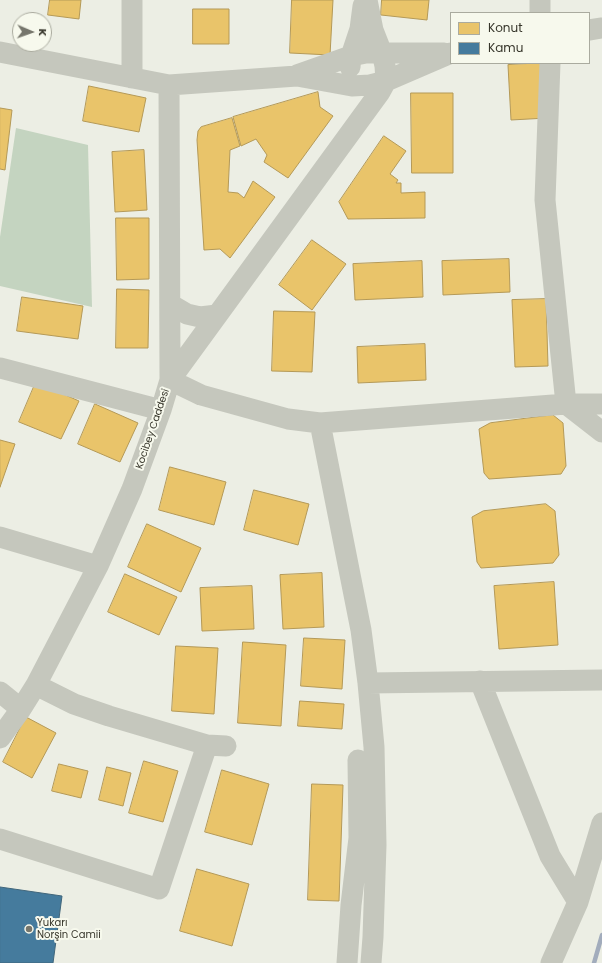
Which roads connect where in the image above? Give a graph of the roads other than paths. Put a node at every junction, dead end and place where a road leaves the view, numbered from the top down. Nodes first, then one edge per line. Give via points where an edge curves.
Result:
1 (132, 0) edge
2 (364, 0) edge
3 (367, 0) edge
4 (540, 0) edge
5 (540, 12) edge
6 (602, 28) edge
7 (590, 30) edge
8 (0, 52) edge
9 (382, 53) junction
10 (450, 53) edge
11 (450, 53) edge
12 (351, 56) junction
13 (550, 64) edge
14 (297, 76) junction
15 (132, 78) junction
16 (386, 81) junction
17 (169, 85) junction
18 (352, 86) junction
19 (353, 128) junction
20 (170, 304) junction
21 (217, 316) junction
22 (0, 368) edge
23 (170, 380) junction
24 (566, 404) junction
25 (602, 404) edge
26 (161, 410) junction
27 (320, 424) junction
28 (602, 432) edge
29 (0, 537) edge
30 (98, 566) junction
31 (602, 680) edge
32 (480, 682) junction
33 (368, 683) junction
34 (36, 685) junction
35 (0, 692) edge
36 (21, 709) junction
37 (0, 738) edge
38 (358, 760) dead end
39 (602, 823) edge
40 (0, 839) edge
41 (578, 902) junction
42 (347, 963) edge
43 (371, 963) edge
44 (551, 963) edge

1 - 15 street
2 - 12 street via 360,29
3 - 9 street via 373,30
4 - 5 street
6 - 7 street
8 - 15 street
9 - 10 street
9 - 12 street
9 - 16 street
11 - 16 street
12 - 14 street
12 - 18 street
13 - 24 street via 545,200
14 - 17 street
14 - 18 street
15 - 17 street
16 - 18 street
16 - 19 street
17 - 20 street, Kocibey Caddesi
18 - 19 street via 356,100
19 - 21 street
20 - 21 street via 187,314 200,317
20 - 23 street, Kocibey Caddesi
21 - 23 street
22 - 26 street
23 - 26 street, Kocibey Caddesi
23 - 27 street via 202,395 288,420
24 - 25 street
24 - 27 street
24 - 28 street
26 - 30 street, Kocibey Caddesi via 132,489
27 - 33 street via 361,630
29 - 30 street
30 - 34 street, Kocibey Caddesi
31 - 32 street
32 - 33 street
32 - 41 street via 550,856
33 - 43 street via 374,746 376,845
34 - 36 street, Kocibey Caddesi
34 - 40 street via 74,704 217,746 159,889
35 - 36 street
36 - 37 street, Kocibey Caddesi
38 - 42 street via 359,838
39 - 41 street
41 - 44 street

